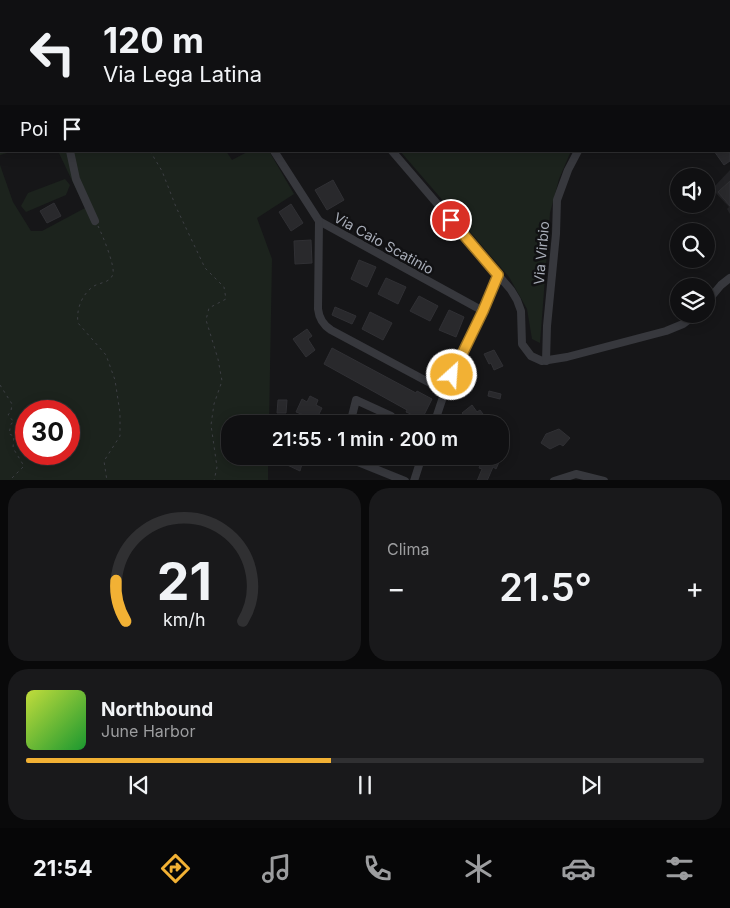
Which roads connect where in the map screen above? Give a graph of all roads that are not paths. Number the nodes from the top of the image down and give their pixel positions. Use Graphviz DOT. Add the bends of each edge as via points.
graph roads {
  1 [pos="70,152"];
  2 [pos="275,152"];
  3 [pos="393,152"];
  4 [pos="577,152"];
  5 [pos="95,221"];
  6 [pos="319,221"];
  7 [pos="498,275"];
  8 [pos="730,278"];
  9 [pos="715,292"];
  10 [pos="483,311"];
  11 [pos="684,323"];
  12 [pos="546,361"];
  13 [pos="445,391"];
  14 [pos="352,415"];
  15 [pos="389,415"];
  16 [pos="437,415"];
  17 [pos="366,465"];
  18 [pos="419,465"];
  19 [pos="405,480"];
  20 [pos="414,480"];
  21 [pos="554,480"];
  22 [pos="604,480"];
  1 -- 5 [label="street" via="76,179"];
  2 -- 6 [label="street, Via Caio Scatinio"];
  3 -- 7 [label="street"];
  4 -- 12 [label="street, Via Virbio" via="557,200"];
  6 -- 10 [label="street, Via Caio Scatinio"];
  6 -- 13 [label="street" via="318,309 323,323"];
  7 -- 10 [label="street"];
  7 -- 12 [label="street" via="519,303 524,348 531,356"];
  8 -- 9 [label="street"];
  10 -- 13 [label="street"];
  11 -- 12 [label="street" via="568,358"];
  13 -- 16 [label="street"];
  14 -- 15 [label="street" via="356,400"];
  17 -- 19 [label="street"];
  18 -- 20 [label="street"];
  21 -- 22 [label="street" via="576,474"];
}
